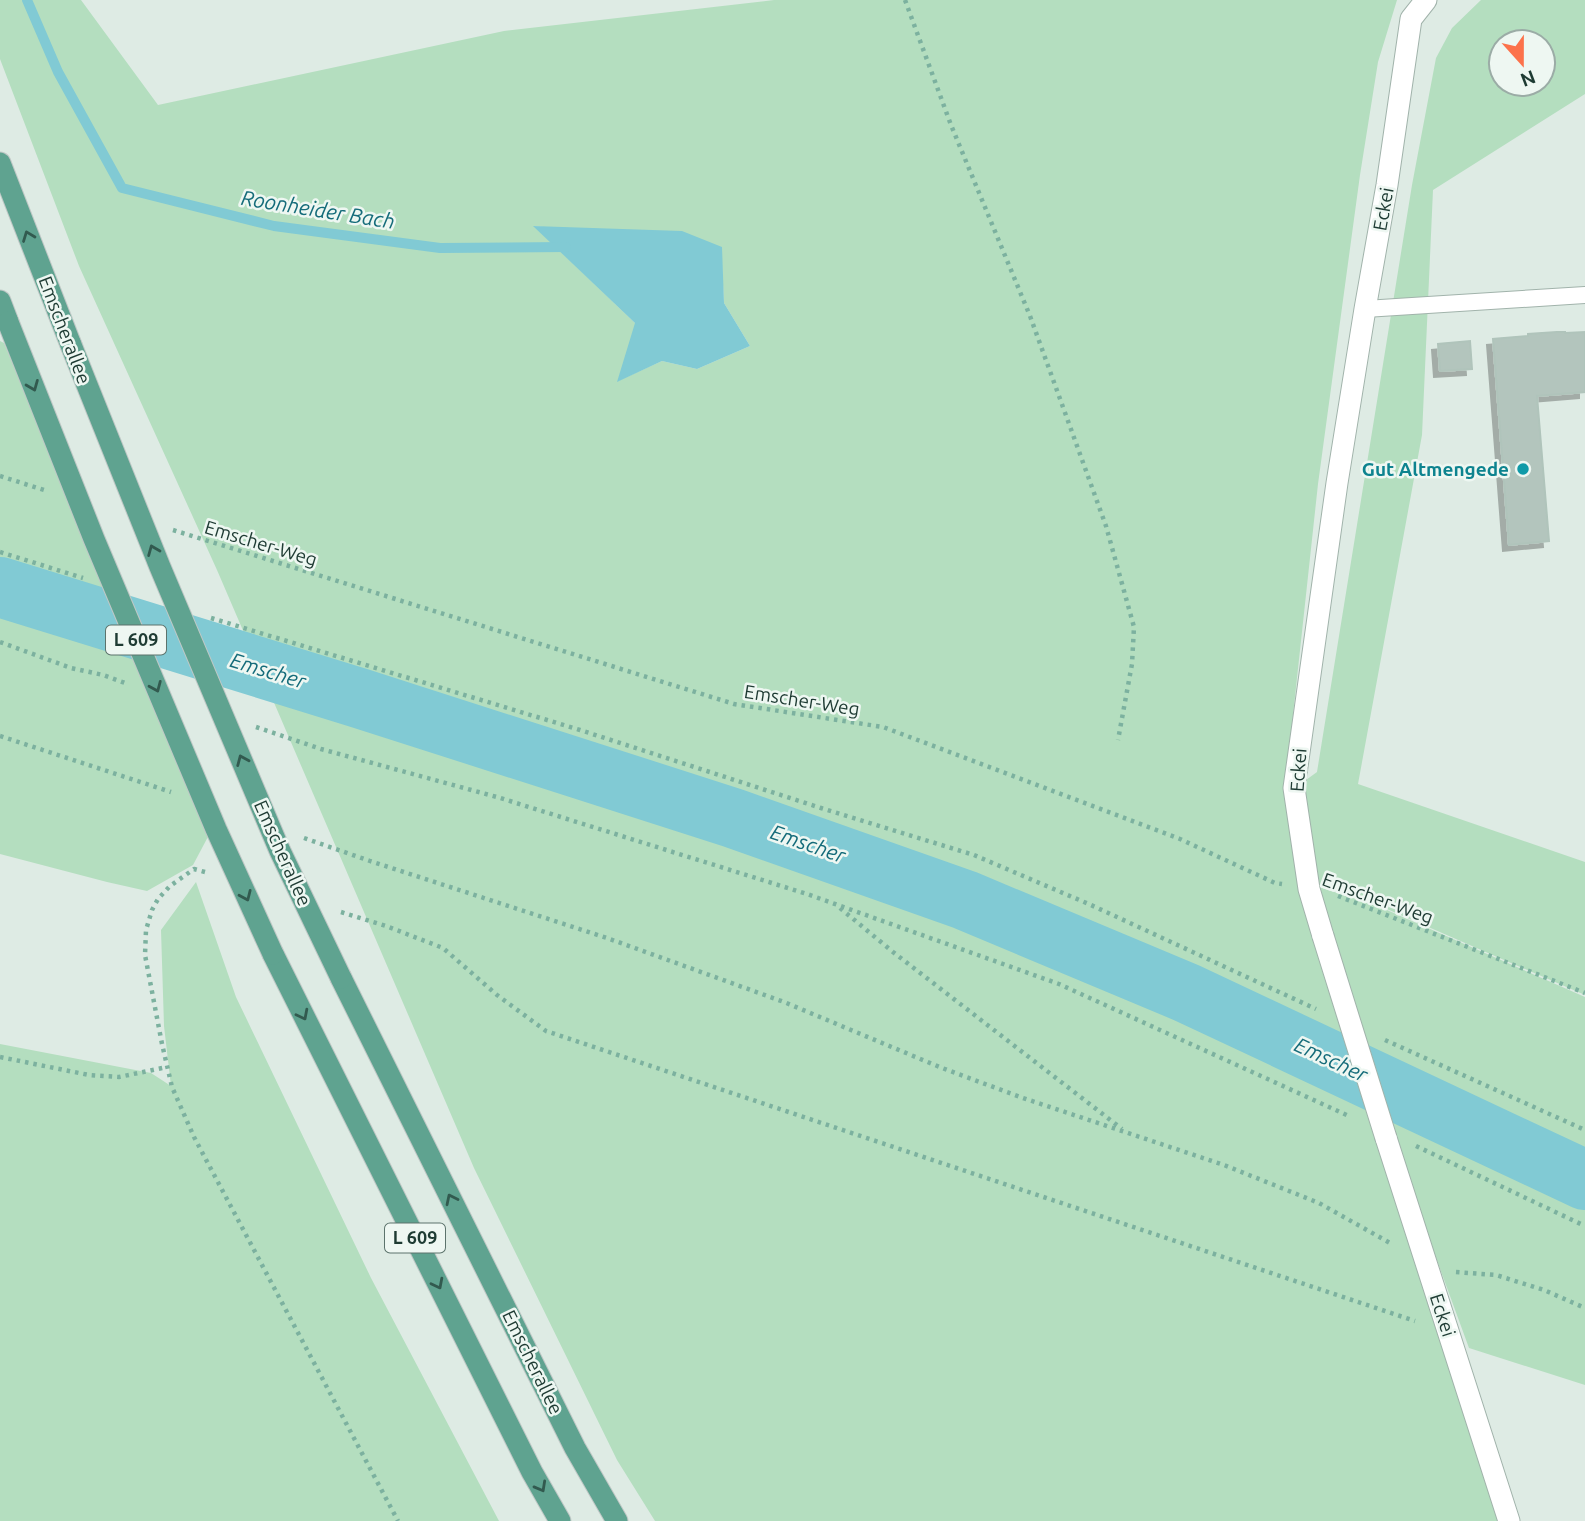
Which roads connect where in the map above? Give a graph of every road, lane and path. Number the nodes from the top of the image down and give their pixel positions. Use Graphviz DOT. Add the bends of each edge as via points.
graph roads {
  1 [pos="905,0"];
  2 [pos="1426,0"];
  3 [pos="0,163"];
  4 [pos="1585,295"];
  5 [pos="0,302"];
  6 [pos="1365,309"];
  7 [pos="0,476"];
  8 [pos="51,492"];
  9 [pos="167,528"];
  10 [pos="0,552"];
  11 [pos="96,582"];
  12 [pos="200,614"];
  13 [pos="0,642"];
  14 [pos="129,684"];
  15 [pos="244,723"];
  16 [pos="0,736"];
  17 [pos="1118,740"];
  18 [pos="176,793"];
  19 [pos="292,834"];
  20 [pos="207,873"];
  21 [pos="1309,889"];
  22 [pos="836,905"];
  23 [pos="335,911"];
  24 [pos="1585,993"];
  25 [pos="1325,1013"];
  26 [pos="1374,1035"];
  27 [pos="0,1057"];
  28 [pos="167,1067"];
  29 [pos="1357,1119"];
  30 [pos="1585,1130"];
  31 [pos="1126,1132"];
  32 [pos="1396,1140"];
  33 [pos="1585,1226"];
  34 [pos="1429,1271"];
  35 [pos="1585,1308"];
  36 [pos="1449,1332"];
  37 [pos="398,1521"];
  38 [pos="560,1521"];
  39 [pos="617,1521"];
  40 [pos="1509,1521"];
  1 -- 17 [label="path" via="1030,317 1106,526 1134,627"];
  2 -- 6 [label="street, Eckei" via="1411,19"];
  39 -- 3 [label="main road, Emscherallee / L 609, one-way, bridge" via="575,1448 275,839 160,567"];
  4 -- 6 [label="lane"];
  5 -- 38 [label="main road, L 609, one-way, bridge" via="94,539 273,954"];
  6 -- 21 [label="street, Eckei" via="1294,788"];
  7 -- 8 [label="path"];
  9 -- 21 [label="path, Emscher-Weg" via="734,704 883,727 1180,839 1275,883"];
  10 -- 11 [label="path"];
  12 -- 25 [label="path" via="974,855"];
  13 -- 14 [label="path"];
  15 -- 22 [label="path" via="497,797"];
  16 -- 18 [label="path"];
  19 -- 31 [label="path" via="607,938 784,1002 942,1068"];
  20 -- 28 [label="path" via="194,869 170,886 152,910 146,930 145,955"];
  21 -- 24 [label="path, Emscher-Weg" via="1379,911"];
  21 -- 32 [label="street, Eckei, bridge"];
  22 -- 29 [label="path" via="1059,984"];
  22 -- 31 [label="path"];
  23 -- 36 [label="path" via="443,948 546,1031"];
  26 -- 30 [label="path"];
  27 -- 28 [label="path" via="119,1077"];
  28 -- 37 [label="path" via="194,1137"];
  31 -- 34 [label="path" via="1319,1203"];
  32 -- 33 [label="path"];
  32 -- 34 [label="street, Eckei"];
  34 -- 35 [label="path" via="1496,1275"];
  34 -- 36 [label="street, Eckei"];
  36 -- 40 [label="street, Eckei"];
}
